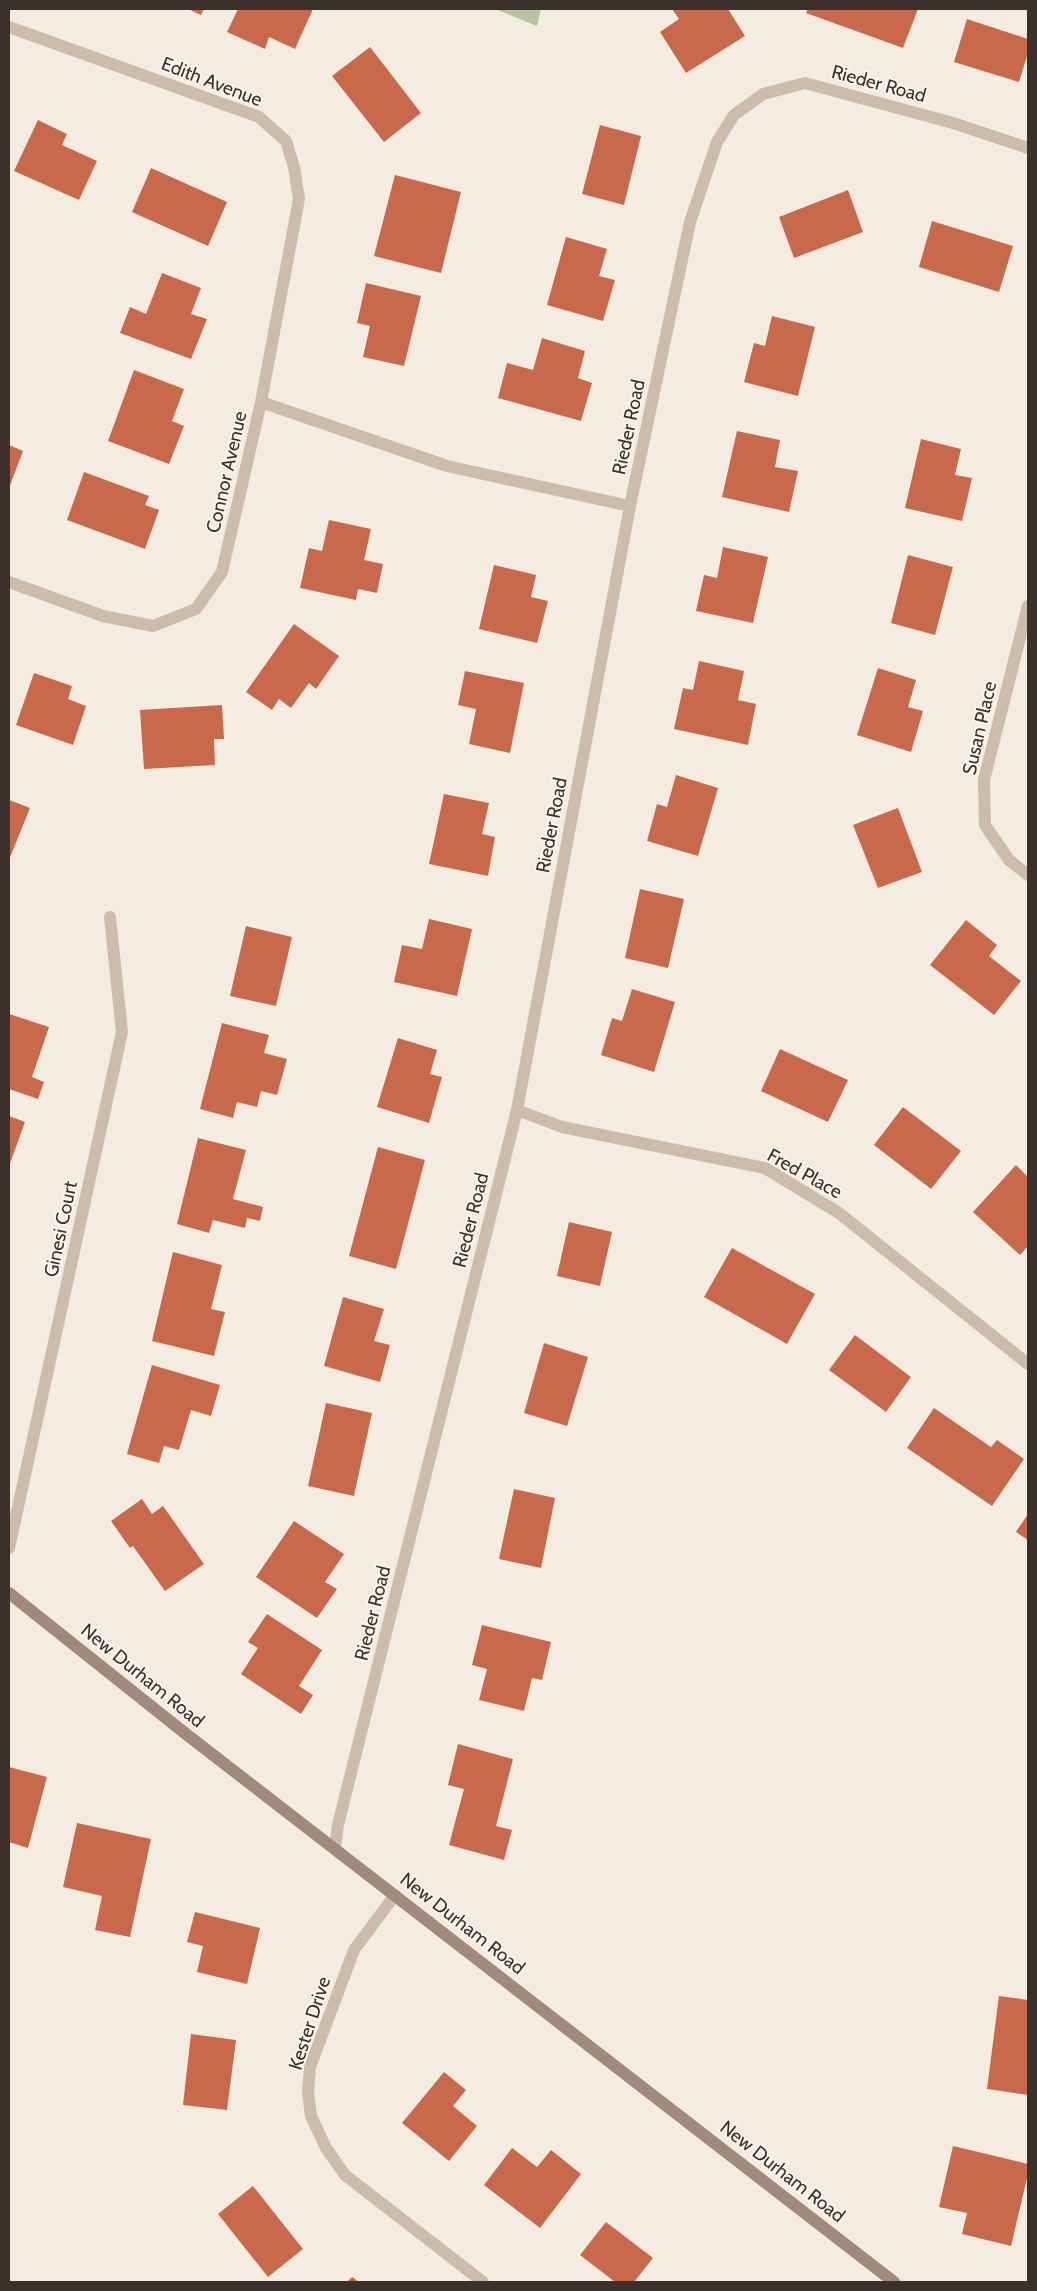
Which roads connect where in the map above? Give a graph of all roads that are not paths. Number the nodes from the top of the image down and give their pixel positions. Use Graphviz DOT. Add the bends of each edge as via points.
graph roads {
  1 [pos="9,27"];
  2 [pos="1028,148"];
  3 [pos="261,402"];
  4 [pos="630,506"];
  5 [pos="9,582"];
  6 [pos="1028,606"];
  7 [pos="1028,875"];
  8 [pos="110,917"];
  9 [pos="517,1110"];
  10 [pos="1028,1364"];
  11 [pos="9,1548"];
  12 [pos="9,1593"];
  13 [pos="335,1848"];
  14 [pos="396,1895"];
  15 [pos="483,2282"];
  16 [pos="894,2282"];
  1 -- 3 [label="street, Edith Avenue" via="259,117 286,141 299,199"];
  2 -- 4 [label="street, Rieder Road" via="953,123 805,83 763,94 734,115 717,142 690,222"];
  3 -- 4 [label="street, Connor Avenue" via="446,466"];
  3 -- 5 [label="street, Connor Avenue" via="222,572 196,609 153,626 103,616"];
  4 -- 9 [label="street, Rieder Road"];
  6 -- 7 [label="street, Susan Place" via="984,780 985,825 1009,860"];
  8 -- 11 [label="street, Ginesi Court" via="122,1032"];
  9 -- 10 [label="street, Fred Place" via="562,1127 765,1168 838,1213"];
  9 -- 13 [label="street, Rieder Road" via="338,1825"];
  12 -- 13 [label="main road, New Durham Road"];
  13 -- 14 [label="main road, New Durham Road"];
  14 -- 15 [label="street, Kester Drive" via="354,1950 310,2067 308,2092 311,2116 326,2148 345,2175"];
  14 -- 16 [label="main road, New Durham Road"];
}
